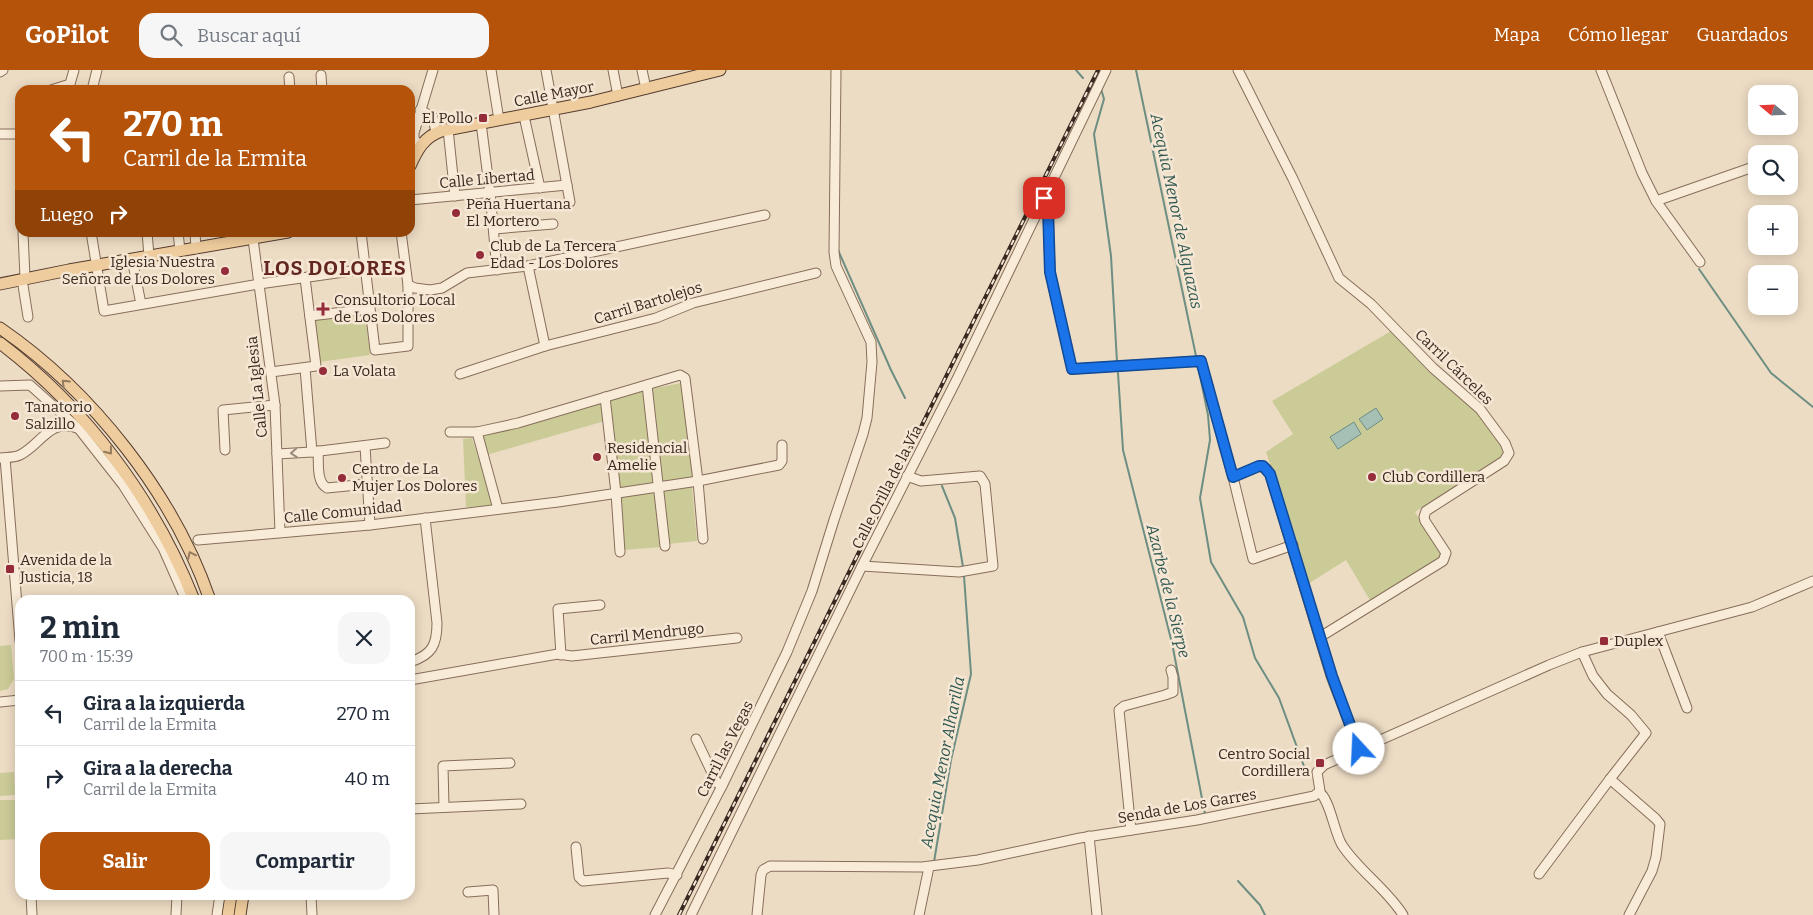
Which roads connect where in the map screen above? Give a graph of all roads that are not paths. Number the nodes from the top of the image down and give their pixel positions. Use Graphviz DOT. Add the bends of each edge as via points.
graph roads {
  1 [pos="3,70"];
  2 [pos="74,70"];
  3 [pos="96,70"];
  4 [pos="433,70"];
  5 [pos="491,70"];
  6 [pos="546,70"];
  7 [pos="613,70"];
  8 [pos="642,70"];
  9 [pos="720,70"];
  10 [pos="836,70"];
  11 [pos="1106,70"];
  12 [pos="1238,70"];
  13 [pos="1601,70"];
  14 [pos="0,72"];
  15 [pos="321,75"];
  16 [pos="678,75"];
  17 [pos="289,77"];
  18 [pos="67,85"];
  19 [pos="93,85"];
  20 [pos="290,85"];
  21 [pos="322,85"];
  22 [pos="646,89"];
  23 [pos="618,96"];
  24 [pos="420,110"];
  25 [pos="553,110"];
  26 [pos="524,116"];
  27 [pos="499,120"];
  28 [pos="415,121"];
  29 [pos="481,123"];
  30 [pos="448,129"];
  31 [pos="436,133"];
  32 [pos="0,134"];
  33 [pos="15,134"];
  34 [pos="415,140"];
  35 [pos="420,146"];
  36 [pos="415,156"];
  37 [pos="1748,169"];
  38 [pos="567,185"];
  39 [pos="540,188"];
  40 [pos="490,193"];
  41 [pos="455,196"];
  42 [pos="1044,198"];
  43 [pos="415,200"];
  44 [pos="1656,201"];
  45 [pos="570,202"];
  46 [pos="765,215"];
  47 [pos="553,224"];
  48 [pos="494,229"];
  49 [pos="23,237"];
  50 [pos="92,237"];
  51 [pos="147,237"];
  52 [pos="179,237"];
  53 [pos="195,237"];
  54 [pos="251,237"];
  55 [pos="256,237"];
  56 [pos="362,237"];
  57 [pos="403,237"];
  58 [pos="196,248"];
  59 [pos="180,251"];
  60 [pos="149,256"];
  61 [pos="132,259"];
  62 [pos="1700,262"];
  63 [pos="97,265"];
  64 [pos="528,266"];
  65 [pos="365,269"];
  66 [pos="497,270"];
  67 [pos="816,273"];
  68 [pos="304,278"];
  69 [pos="24,279"];
  70 [pos="0,284"];
  71 [pos="259,284"];
  72 [pos="408,285"];
  73 [pos="141,304"];
  74 [pos="369,309"];
  75 [pos="310,316"];
  76 [pos="28,317"];
  77 [pos="0,328"];
  78 [pos="0,343"];
  79 [pos="545,346"];
  80 [pos="305,368"];
  81 [pos="271,372"];
  82 [pos="460,374"];
  83 [pos="647,385"];
  84 [pos="0,386"];
  85 [pos="604,397"];
  86 [pos="53,405"];
  87 [pos="275,405"];
  88 [pos="77,428"];
  89 [pos="52,429"];
  90 [pos="450,432"];
  91 [pos="477,432"];
  92 [pos="386,442"];
  93 [pos="782,445"];
  94 [pos="365,446"];
  95 [pos="225,450"];
  96 [pos="315,452"];
  97 [pos="277,454"];
  98 [pos="2,458"];
  99 [pos="908,476"];
  100 [pos="1233,477"];
  101 [pos="698,481"];
  102 [pos="367,484"];
  103 [pos="659,486"];
  104 [pos="616,493"];
  105 [pos="498,509"];
  106 [pos="425,518"];
  107 [pos="370,525"];
  108 [pos="280,532"];
  109 [pos="703,539"];
  110 [pos="198,540"];
  111 [pos="1293,545"];
  112 [pos="665,546"];
  113 [pos="620,552"];
  114 [pos="862,566"];
  115 [pos="1813,581"];
  116 [pos="15,595"];
  117 [pos="184,595"];
  118 [pos="192,595"];
  119 [pos="208,595"];
  120 [pos="600,605"];
  121 [pos="1658,632"];
  122 [pos="1320,637"];
  123 [pos="737,638"];
  124 [pos="1582,652"];
  125 [pos="561,655"];
  126 [pos="415,660"];
  127 [pos="1170,670"];
  128 [pos="415,679"];
  129 [pos="15,700"];
  130 [pos="0,702"];
  131 [pos="1687,708"];
  132 [pos="696,738"];
  133 [pos="1359,749"];
  134 [pos="510,763"];
  135 [pos="1610,779"];
  136 [pos="722,786"];
  137 [pos="1320,792"];
  138 [pos="521,804"];
  139 [pos="444,807"];
  140 [pos="415,810"];
  141 [pos="1130,830"];
  142 [pos="1089,836"];
  143 [pos="576,847"];
  144 [pos="929,867"];
  145 [pos="1538,874"];
  146 [pos="677,875"];
  147 [pos="468,892"];
  148 [pos="31,900"];
  149 [pos="177,900"];
  150 [pos="219,900"];
  151 [pos="230,900"];
  152 [pos="242,900"];
  153 [pos="311,900"];
  154 [pos="32,915"];
  155 [pos="176,915"];
  156 [pos="217,915"];
  157 [pos="228,915"];
  158 [pos="240,915"];
  159 [pos="312,915"];
  160 [pos="494,915"];
  161 [pos="655,915"];
  162 [pos="690,915"];
  163 [pos="758,915"];
  164 [pos="919,915"];
  165 [pos="1097,915"];
  166 [pos="1403,915"];
  167 [pos="1629,915"];
  1 -- 14 [label="street"];
  2 -- 18 [label="street"];
  3 -- 19 [label="street"];
  4 -- 24 [label="street"];
  5 -- 27 [label="street"];
  6 -- 25 [label="street"];
  7 -- 23 [label="street"];
  8 -- 22 [label="street"];
  9 -- 16 [label="main road, Calle Mayor"];
  10 -- 136 [label="street, Carril las Vegas" via="834,252 836,266 871,342 866,418 812,591 771,688"];
  11 -- 42 [label="street, Calle Orilla de la Vía"];
  12 -- 122 [label="street, Carril Cárceles" via="1339,278 1371,304 1480,409 1509,453 1504,461 1426,511 1425,521 1446,554 1443,561"];
  13 -- 44 [label="street"];
  15 -- 21 [label="street"];
  16 -- 22 [label="main road, Calle Mayor"];
  17 -- 20 [label="street"];
  22 -- 23 [label="main road, Calle Mayor"];
  23 -- 25 [label="main road, Calle Mayor"];
  24 -- 28 [label="street"];
  24 -- 31 [label="street" via="432,117"];
  25 -- 26 [label="main road, Calle Mayor"];
  25 -- 38 [label="street"];
  26 -- 27 [label="main road, Calle Mayor"];
  26 -- 39 [label="street"];
  27 -- 29 [label="main road, Calle Mayor"];
  29 -- 30 [label="main road, Calle Mayor"];
  29 -- 40 [label="street"];
  30 -- 31 [label="main road, Calle Mayor"];
  30 -- 41 [label="street"];
  31 -- 35 [label="main road, Calle Mayor"];
  32 -- 33 [label="street"];
  34 -- 35 [label="street"];
  35 -- 36 [label="main road, Calle Mayor"];
  37 -- 44 [label="street"];
  38 -- 39 [label="street, Calle Libertad"];
  38 -- 45 [label="street"];
  39 -- 40 [label="street, Calle Libertad"];
  40 -- 41 [label="street, Calle Libertad"];
  40 -- 48 [label="street"];
  41 -- 43 [label="street, Calle Libertad"];
  42 -- 99 [label="street, Calle Orilla de la Vía"];
  42 -- 100 [label="street" via="1048,208 1050,272 1072,369 1201,361"];
  44 -- 62 [label="street"];
  46 -- 64 [label="street"];
  47 -- 48 [label="street"];
  48 -- 66 [label="street"];
  49 -- 69 [label="street"];
  50 -- 63 [label="street"];
  51 -- 60 [label="street"];
  52 -- 59 [label="street"];
  53 -- 58 [label="street"];
  54 -- 58 [label="main road"];
  55 -- 71 [label="street, Calle La Iglesia"];
  56 -- 65 [label="street"];
  57 -- 72 [label="street"];
  58 -- 59 [label="main road"];
  59 -- 60 [label="main road"];
  60 -- 61 [label="main road"];
  61 -- 63 [label="main road"];
  61 -- 73 [label="street"];
  63 -- 69 [label="main road"];
  63 -- 73 [label="street" via="104,311"];
  64 -- 66 [label="street"];
  64 -- 79 [label="street"];
  65 -- 68 [label="street"];
  65 -- 74 [label="street"];
  66 -- 72 [label="street" via="466,273 442,288 430,290"];
  67 -- 79 [label="street, Carril Bartolejos" via="694,303 656,318"];
  68 -- 71 [label="street"];
  68 -- 75 [label="street"];
  69 -- 70 [label="main road"];
  69 -- 76 [label="street"];
  71 -- 73 [label="street"];
  71 -- 81 [label="street, Calle La Iglesia"];
  72 -- 74 [label="street" via="408,346 375,350"];
  74 -- 75 [label="street"];
  75 -- 80 [label="street" via="316,366"];
  119 -- 77 [label="main road, one-way" via="175,523 116,437 46,364"];
  78 -- 118 [label="main road, one-way" via="61,397 124,470 176,557"];
  79 -- 82 [label="street, Carril Bartolejos"];
  80 -- 81 [label="street"];
  80 -- 96 [label="street"];
  81 -- 87 [label="street, Calle La Iglesia"];
  83 -- 85 [label="street"];
  83 -- 101 [label="street" via="680,375 686,378"];
  83 -- 103 [label="street"];
  84 -- 86 [label="street" via="30,385"];
  85 -- 91 [label="street"];
  85 -- 104 [label="street"];
  86 -- 88 [label="street"];
  86 -- 89 [label="street" via="55,418"];
  87 -- 95 [label="street" via="222,410"];
  87 -- 97 [label="street, Calle La Iglesia"];
  88 -- 89 [label="street" via="58,426"];
  88 -- 117 [label="street" via="123,485 146,520 163,548"];
  89 -- 98 [label="street" via="25,452"];
  90 -- 91 [label="street"];
  91 -- 105 [label="street"];
  92 -- 94 [label="street"];
  93 -- 101 [label="street, Calle Comunidad" via="779,465"];
  94 -- 96 [label="street"];
  94 -- 102 [label="street"];
  96 -- 97 [label="street, one-way"];
  96 -- 102 [label="street" via="324,487"];
  97 -- 108 [label="street, Calle La Iglesia"];
  98 -- 116 [label="street"];
  99 -- 114 [label="street, Calle Orilla de la Vía"];
  99 -- 114 [label="street" via="921,481 980,476 985,484 993,566 959,572"];
  100 -- 111 [label="street" via="1259,466 1267,469"];
  100 -- 111 [label="street" via="1253,559"];
  101 -- 103 [label="street, Calle Comunidad"];
  101 -- 109 [label="street"];
  102 -- 107 [label="street"];
  103 -- 104 [label="street, Calle Comunidad"];
  103 -- 112 [label="street"];
  104 -- 105 [label="street, Calle Comunidad"];
  104 -- 113 [label="street"];
  105 -- 106 [label="street, Calle Comunidad"];
  106 -- 107 [label="street, Calle Comunidad"];
  106 -- 126 [label="street" via="437,634 428,654"];
  107 -- 108 [label="street, Calle Comunidad"];
  108 -- 110 [label="street, Calle Comunidad"];
  111 -- 122 [label="street"];
  114 -- 162 [label="street, Calle Orilla de la Vía"];
  115 -- 121 [label="street" via="1752,606"];
  120 -- 125 [label="street" via="558,609"];
  121 -- 124 [label="street"];
  121 -- 131 [label="street"];
  122 -- 133 [label="street"];
  123 -- 125 [label="street, Carril Mendrugo"];
  124 -- 133 [label="street"];
  124 -- 135 [label="street" via="1593,676 1607,694 1646,732"];
  125 -- 128 [label="street, Carril Mendrugo"];
  127 -- 141 [label="street" via="1173,692 1119,710"];
  129 -- 130 [label="street"];
  132 -- 136 [label="street" via="715,779"];
  133 -- 137 [label="street" via="1319,768"];
  134 -- 139 [label="street" via="443,766"];
  135 -- 145 [label="street"];
  135 -- 167 [label="street" via="1660,824 1652,871"];
  136 -- 146 [label="street, Carril las Vegas"];
  137 -- 141 [label="street, Senda de Los Garres" via="1244,811"];
  137 -- 166 [label="street" via="1326,799 1343,846"];
  138 -- 139 [label="street"];
  139 -- 140 [label="street"];
  141 -- 142 [label="street, Senda de Los Garres"];
  142 -- 144 [label="street, Senda de Los Garres"];
  142 -- 165 [label="street"];
  143 -- 146 [label="street" via="579,877 583,881 668,872"];
  144 -- 163 [label="street, Senda de Los Garres" via="770,866 761,874"];
  144 -- 164 [label="street"];
  146 -- 161 [label="street, Carril las Vegas"];
  147 -- 160 [label="street" via="493,890"];
  148 -- 154 [label="street"];
  149 -- 155 [label="street"];
  150 -- 156 [label="street"];
  151 -- 157 [label="main road"];
  152 -- 158 [label="main road"];
  153 -- 159 [label="street"];
}
